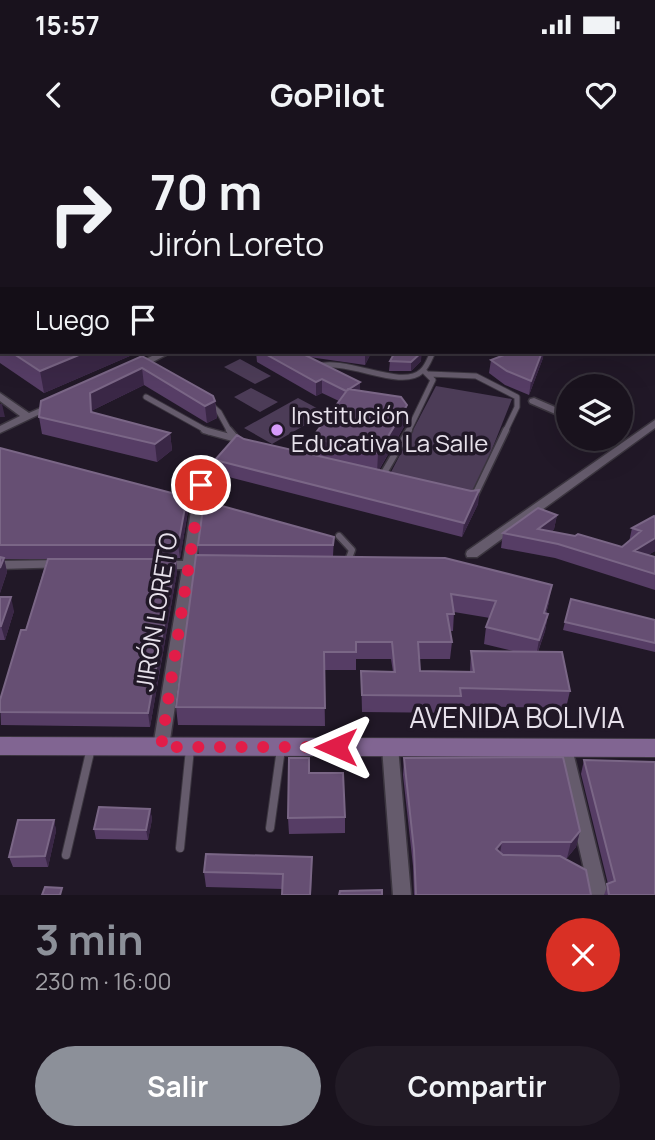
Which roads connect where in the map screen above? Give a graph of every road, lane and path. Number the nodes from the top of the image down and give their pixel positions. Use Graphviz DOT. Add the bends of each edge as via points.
graph roads {
  1 [pos="164,354"];
  2 [pos="432,354"];
  3 [pos="128,370"];
  4 [pos="426,372"];
  5 [pos="323,373"];
  6 [pos="0,396"];
  7 [pos="146,397"];
  8 [pos="65,399"];
  9 [pos="205,400"];
  10 [pos="534,401"];
  11 [pos="556,411"];
  12 [pos="28,417"];
  13 [pos="655,423"];
  14 [pos="0,430"];
  15 [pos="633,436"];
  16 [pos="233,438"];
  17 [pos="246,448"];
  18 [pos="610,451"];
  19 [pos="368,477"];
  20 [pos="380,479"];
  21 [pos="393,482"];
  22 [pos="201,485"];
  23 [pos="471,500"];
  24 [pos="339,537"];
  25 [pos="472,554"];
  26 [pos="0,565"];
  27 [pos="72,565"];
  28 [pos="149,565"];
  29 [pos="188,565"];
  30 [pos="227,565"];
  31 [pos="344,565"];
  32 [pos="0,746"];
  33 [pos="92,747"];
  34 [pos="161,747"];
  35 [pos="190,747"];
  36 [pos="282,747"];
  37 [pos="390,747"];
  38 [pos="564,747"];
  39 [pos="655,748"];
  40 [pos="270,828"];
  41 [pos="180,848"];
  42 [pos="66,855"];
  43 [pos="401,895"];
  44 [pos="600,895"];
  1 -- 3 [label="street"];
  2 -- 4 [label="lane"];
  4 -- 5 [label="lane" via="408,378 330,362 314,368"];
  4 -- 20 [label="lane" via="433,380"];
  4 -- 23 [label="lane" via="468,373 491,380 517,397 517,407"];
  6 -- 12 [label="street"];
  7 -- 16 [label="lane" via="192,427"];
  8 -- 12 [label="street"];
  9 -- 16 [label="lane" via="220,411"];
  10 -- 11 [label="street"];
  12 -- 14 [label="street"];
  13 -- 15 [label="street"];
  16 -- 17 [label="lane"];
  18 -- 25 [label="street"];
  19 -- 20 [label="lane"];
  20 -- 21 [label="lane"];
  22 -- 29 [label="street, JIRÓN LORETO"];
  24 -- 31 [label="lane" via="352,550"];
  26 -- 27 [label="street"];
  28 -- 29 [label="street"];
  29 -- 30 [label="street"];
  29 -- 34 [label="street, JIRÓN LORETO"];
  32 -- 33 [label="main road, AVENIDA BOLIVIA"];
  33 -- 34 [label="main road, AVENIDA BOLIVIA"];
  33 -- 42 [label="lane"];
  34 -- 35 [label="main road, AVENIDA BOLIVIA"];
  35 -- 36 [label="main road, AVENIDA BOLIVIA"];
  35 -- 41 [label="lane"];
  36 -- 37 [label="main road, AVENIDA BOLIVIA"];
  36 -- 40 [label="lane"];
  37 -- 38 [label="main road, AVENIDA BOLIVIA"];
  37 -- 43 [label="street"];
  38 -- 39 [label="main road, AVENIDA BOLIVIA"];
  38 -- 44 [label="street" via="586,865"];
}
